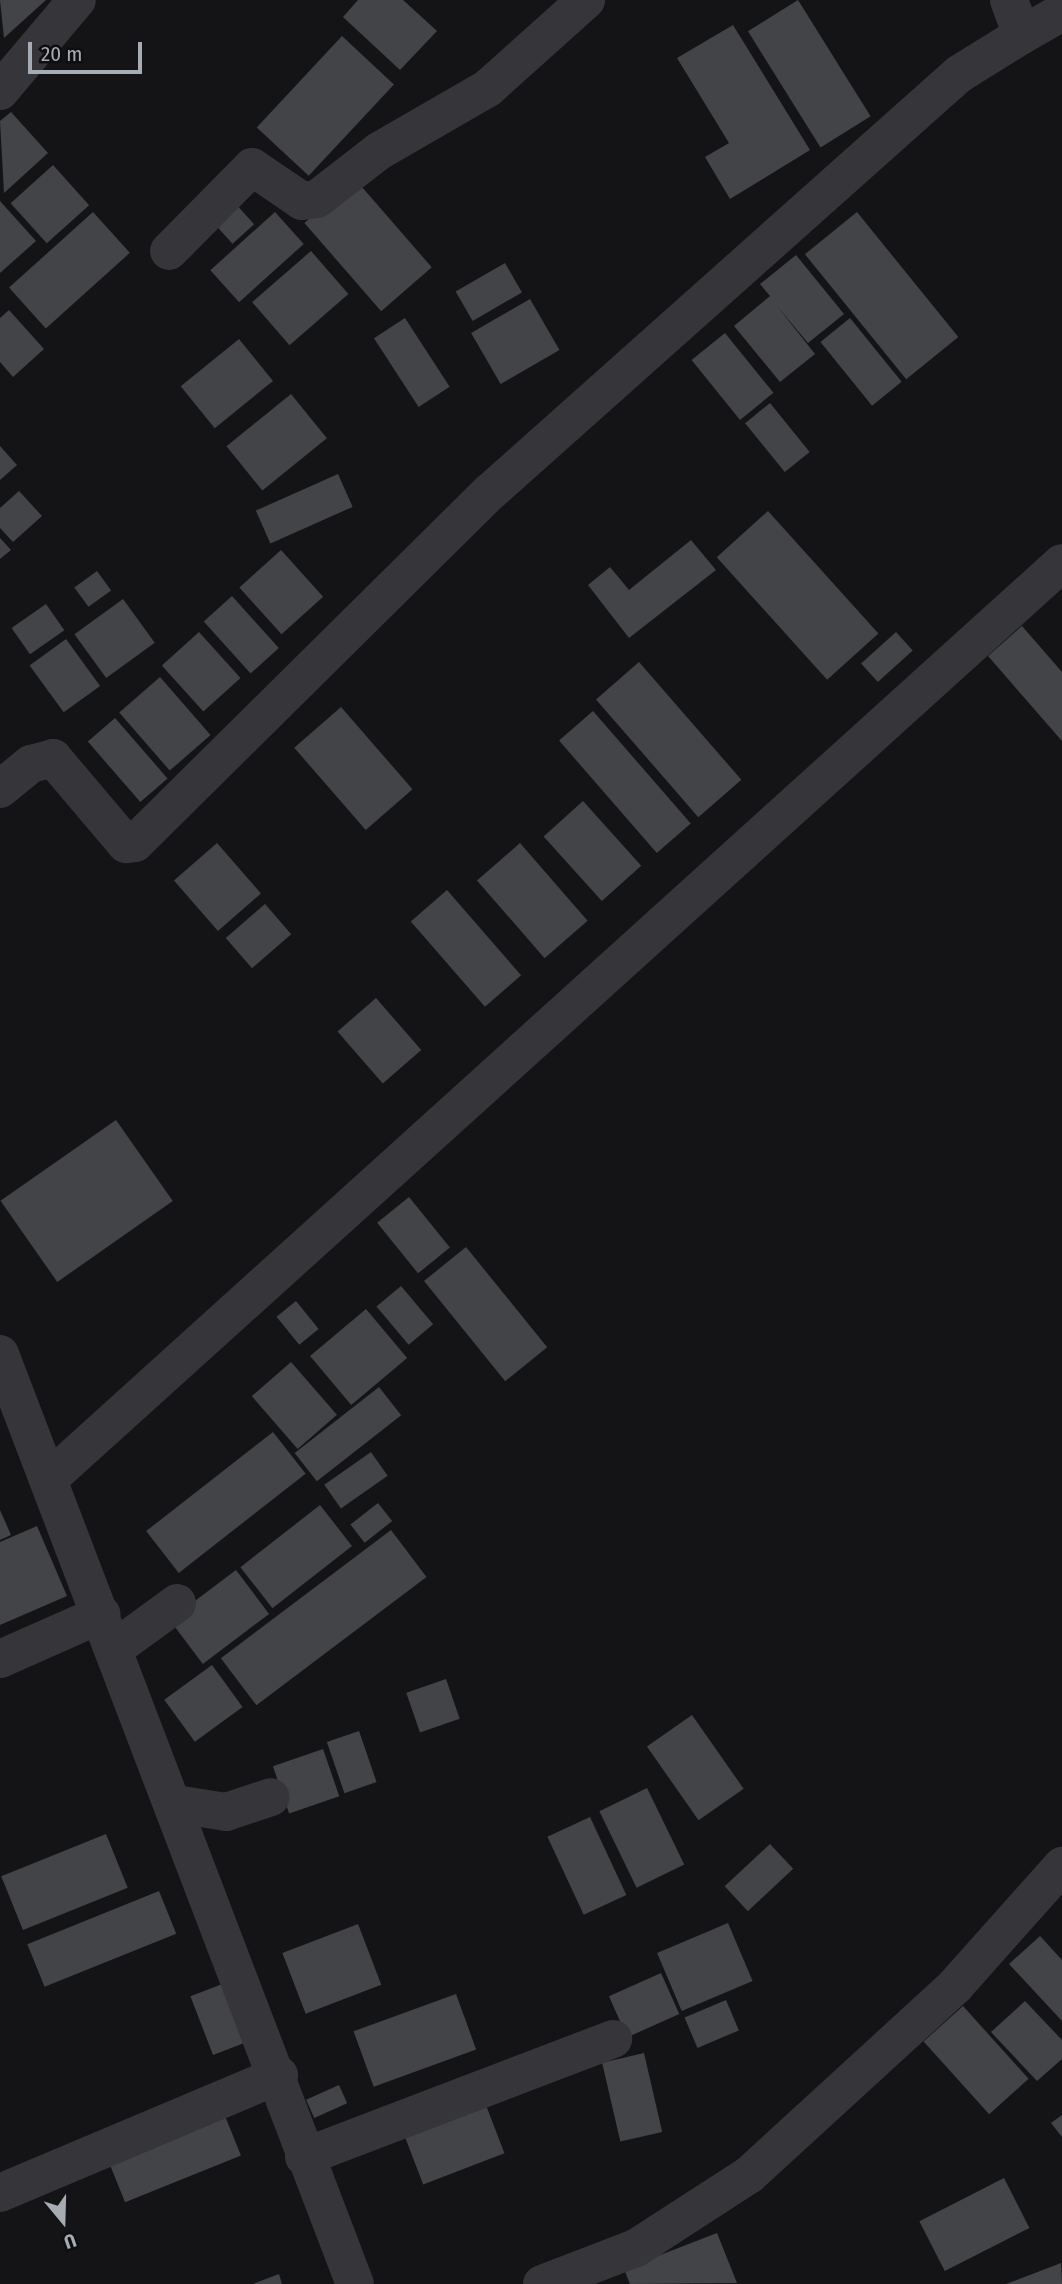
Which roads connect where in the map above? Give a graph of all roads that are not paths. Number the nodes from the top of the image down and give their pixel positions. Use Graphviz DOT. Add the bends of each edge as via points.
graph roads {
  1 [pos="77,0"];
  2 [pos="586,0"];
  3 [pos="1009,0"];
  4 [pos="1062,12"];
  5 [pos="1022,35"];
  6 [pos="0,91"];
  7 [pos="169,251"];
  8 [pos="1062,563"];
  9 [pos="0,789"];
  10 [pos="0,1354"];
  11 [pos="50,1478"];
  12 [pos="177,1603"];
  13 [pos="102,1614"];
  14 [pos="114,1649"];
  15 [pos="0,1659"];
  16 [pos="271,1797"];
  17 [pos="175,1804"];
  18 [pos="1062,1866"];
  19 [pos="612,2039"];
  20 [pos="279,2075"];
  21 [pos="304,2157"];
  22 [pos="0,2193"];
  23 [pos="355,2284"];
  24 [pos="542,2284"];
  1 -- 6 [label="street"];
  2 -- 7 [label="street" via="488,88 379,151 317,199 302,201 252,167"];
  3 -- 5 [label="street"];
  4 -- 5 [label="street"];
  5 -- 9 [label="street" via="959,74 490,492 135,843 125,844 52,758 31,765"];
  8 -- 11 [label="street"];
  10 -- 11 [label="street"];
  11 -- 13 [label="street"];
  12 -- 14 [label="street"];
  13 -- 14 [label="street"];
  13 -- 15 [label="street"];
  14 -- 17 [label="street"];
  16 -- 17 [label="street" via="226,1812"];
  17 -- 20 [label="street"];
  18 -- 24 [label="street" via="955,1986 749,2175 636,2248"];
  19 -- 21 [label="street"];
  20 -- 21 [label="street"];
  20 -- 22 [label="street"];
  21 -- 23 [label="street"];
}
